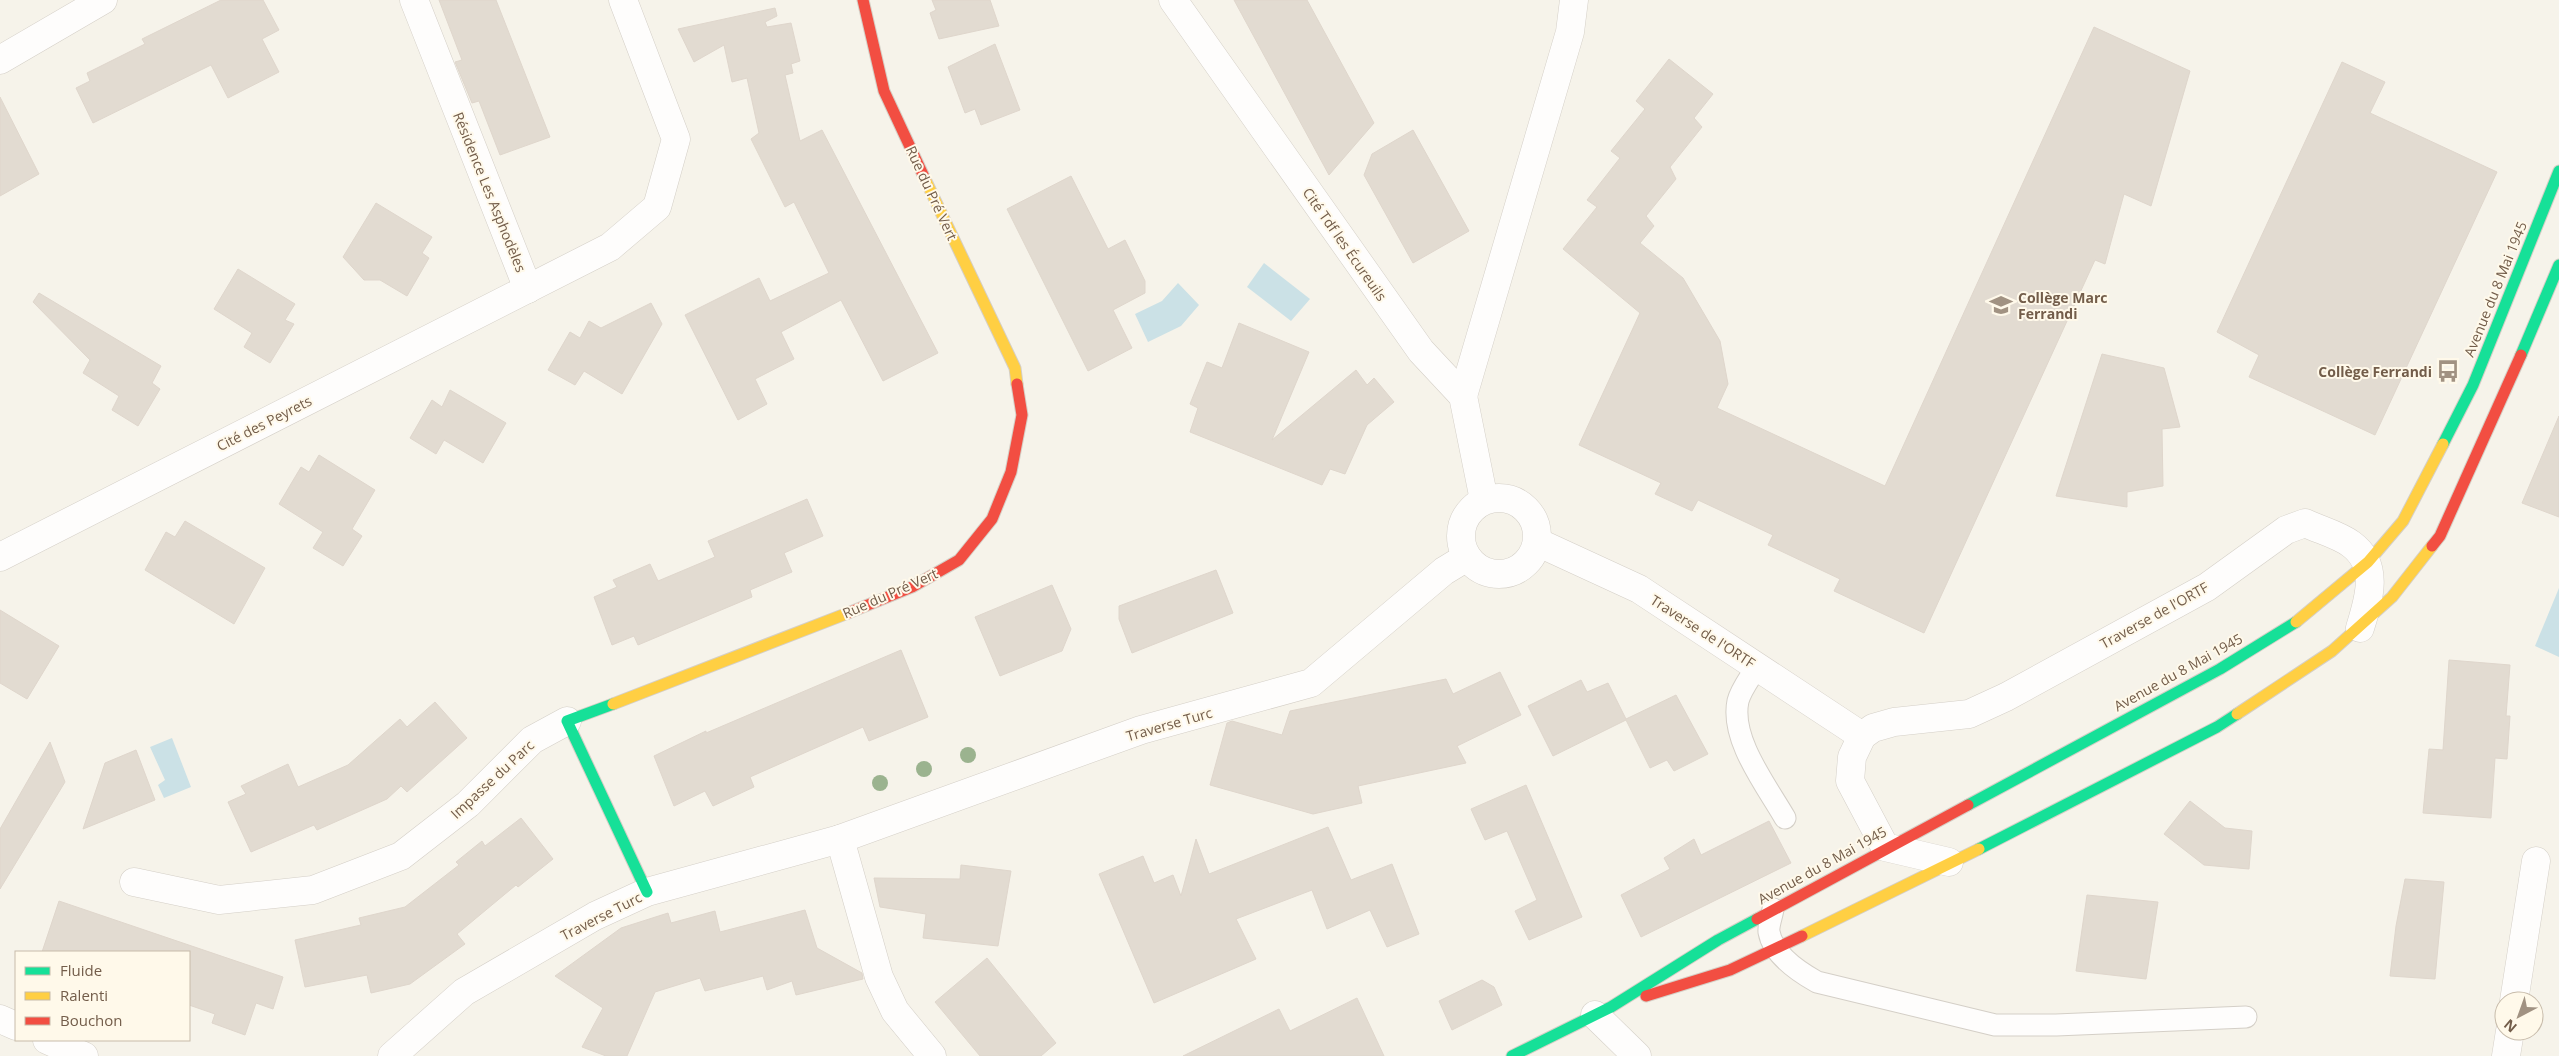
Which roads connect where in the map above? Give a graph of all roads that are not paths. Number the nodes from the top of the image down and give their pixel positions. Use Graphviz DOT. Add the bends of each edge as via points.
graph roads {
  1 [pos="103,0"];
  2 [pos="414,0"];
  3 [pos="623,0"];
  4 [pos="863,0"];
  5 [pos="1172,0"];
  6 [pos="1574,0"];
  7 [pos="0,60"];
  8 [pos="2559,171"];
  9 [pos="2559,265"];
  10 [pos="528,289"];
  11 [pos="1463,396"];
  12 [pos="1484,500"];
  13 [pos="1536,542"];
  14 [pos="0,557"];
  15 [pos="1467,557"];
  16 [pos="2368,562"];
  17 [pos="2360,628"];
  18 [pos="1757,666"];
  19 [pos="567,721"];
  20 [pos="1862,736"];
  21 [pos="1785,818"];
  22 [pos="840,839"];
  23 [pos="1885,847"];
  24 [pos="2536,861"];
  25 [pos="1949,862"];
  26 [pos="134,882"];
  27 [pos="647,892"];
  28 [pos="1774,909"];
  29 [pos="1776,948"];
  30 [pos="2516,991"];
  31 [pos="1603,1011"];
  32 [pos="2246,1017"];
  33 [pos="49,1041"];
  34 [pos="2508,1041"];
  35 [pos="84,1056"];
  36 [pos="392,1056"];
  37 [pos="932,1056"];
  38 [pos="1512,1056"];
  39 [pos="1637,1056"];
  40 [pos="2506,1056"];
  1 -- 7 [label="street"];
  2 -- 10 [label="street, Résidence Les Asphodèles"];
  3 -- 10 [label="street, Résidence Les Asphodèles" via="676,140 657,207 610,247"];
  4 -- 19 [label="main road, Rue du Pré Vert" via="884,91 1015,368 1022,415 1011,472 992,519 959,560 912,587"];
  5 -- 11 [label="street, Cité Tdf les Écureuils" via="1421,351"];
  6 -- 11 [label="street" via="1570,32"];
  8 -- 16 [label="main road, Avenue du 8 Mai 1945" via="2473,385 2403,521"];
  9 -- 17 [label="main road, Avenue du 8 Mai 1945" via="2504,399 2440,536 2392,597"];
  10 -- 14 [label="street, Cité des Peyrets"];
  11 -- 12 [label="street"];
  12 -- 13 [label="street" via="1502,498 1515,501 1526,509 1536,528"];
  12 -- 15 [label="street" via="1473,507 1461,530"];
  13 -- 15 [label="street" via="1532,554 1521,567 1509,572 1483,571"];
  13 -- 18 [label="street, Traverse de l'ORTF" via="1639,588"];
  15 -- 22 [label="street, Traverse Turc" via="1444,571 1311,683 1141,730"];
  16 -- 17 [label="street" via="2371,594"];
  16 -- 20 [label="street, Traverse de l'ORTF" via="2351,544 2306,523 2286,530 2207,588 2006,697 1968,714 1894,722 1873,728"];
  16 -- 23 [label="main road, Avenue du 8 Mai 1945" via="2305,616 2220,668"];
  17 -- 25 [label="main road, Avenue du 8 Mai 1945" via="2332,651 2218,727"];
  18 -- 20 [label="street, Traverse de l'ORTF"];
  18 -- 21 [label="lane" via="1739,699 1736,722 1743,743"];
  19 -- 26 [label="street, Impasse du Parc" via="532,740 468,804 400,856 313,890 219,900"];
  19 -- 27 [label="main road"];
  20 -- 23 [label="street" via="1852,757 1850,781"];
  22 -- 27 [label="street, Traverse Turc"];
  22 -- 37 [label="street" via="879,977 895,1011"];
  23 -- 25 [label="street"];
  23 -- 28 [label="main road, Avenue du 8 Mai 1945"];
  24 -- 30 [label="street"];
  25 -- 29 [label="main road, Avenue du 8 Mai 1945" via="1888,896"];
  27 -- 36 [label="street, Traverse Turc" via="595,916 464,992"];
  28 -- 29 [label="lane" via="1769,932"];
  28 -- 31 [label="main road, Avenue du 8 Mai 1945"];
  29 -- 31 [label="main road, Avenue du 8 Mai 1945" via="1730,970"];
  29 -- 32 [label="lane" via="1796,970 1817,982 1995,1024 2056,1026"];
  31 -- 38 [label="main road, Avenue du 8 Mai 1945"];
  31 -- 39 [label="street"];
  33 -- 35 [label="street"];
  34 -- 40 [label="street"];
}
